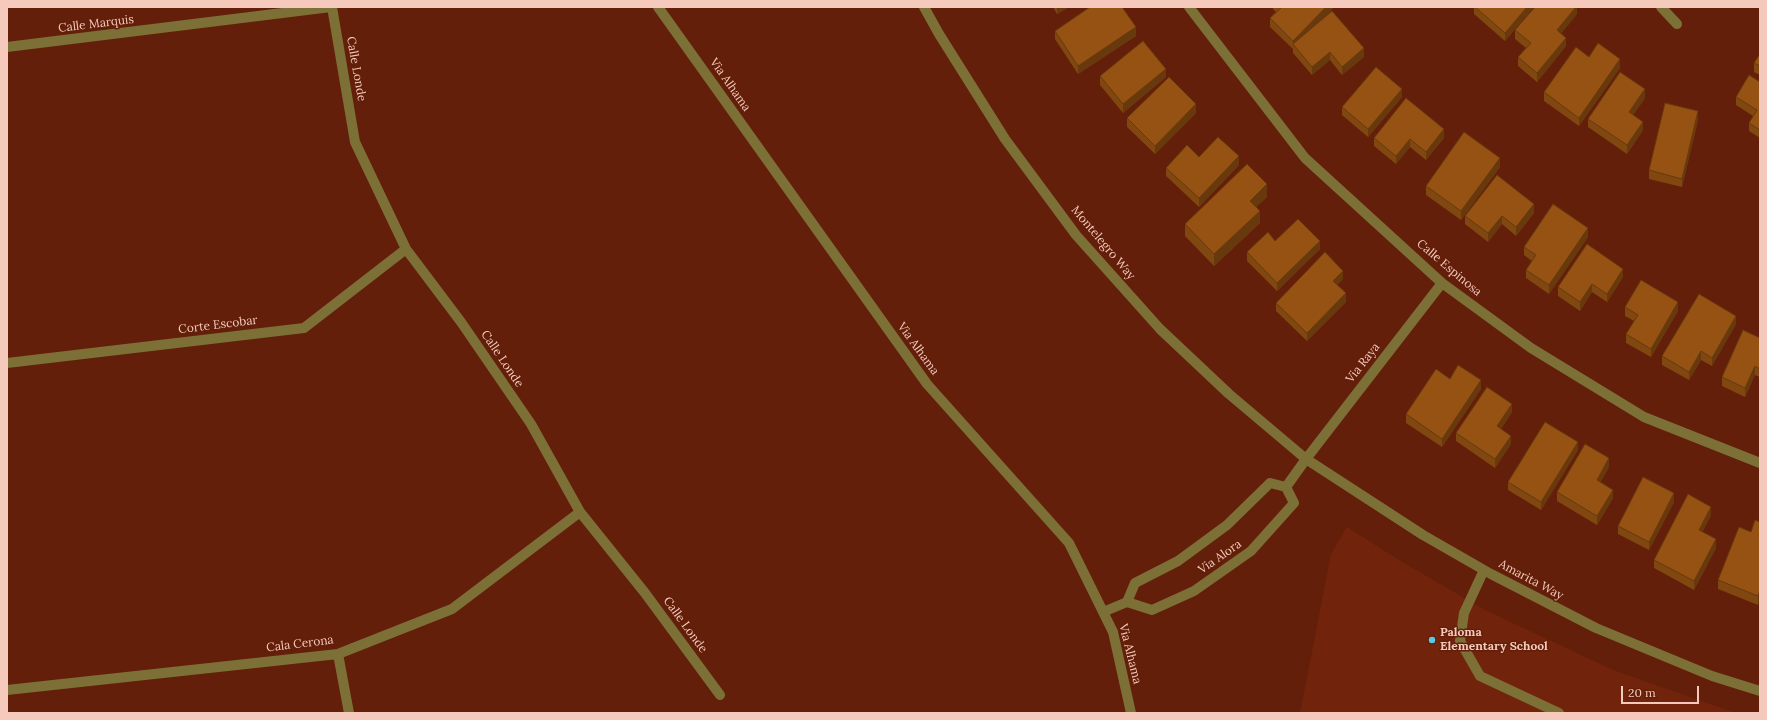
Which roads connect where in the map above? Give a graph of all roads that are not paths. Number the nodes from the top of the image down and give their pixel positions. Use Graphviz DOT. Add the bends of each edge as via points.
graph roads {
  1 [pos="332,7"];
  2 [pos="658,7"];
  3 [pos="924,7"];
  4 [pos="1189,7"];
  5 [pos="1661,7"];
  6 [pos="1677,24"];
  7 [pos="7,47"];
  8 [pos="406,249"];
  9 [pos="1442,283"];
  10 [pos="7,362"];
  11 [pos="1306,459"];
  12 [pos="1760,463"];
  13 [pos="1286,486"];
  14 [pos="580,512"];
  15 [pos="1484,570"];
  16 [pos="1127,602"];
  17 [pos="1103,612"];
  18 [pos="338,654"];
  19 [pos="7,690"];
  20 [pos="1760,691"];
  21 [pos="720,695"];
  22 [pos="349,713"];
  23 [pos="1131,713"];
  24 [pos="1558,713"];
  1 -- 7 [label="street, Calle Marquis"];
  1 -- 8 [label="street, Calle Londe" via="355,142"];
  2 -- 17 [label="street, Via Alhama" via="927,384 1069,543"];
  3 -- 11 [label="street, Montelegro Way" via="1005,139 1076,235 1160,329 1229,394"];
  4 -- 9 [label="street, Calle Espinosa" via="1305,158"];
  5 -- 6 [label="street"];
  8 -- 10 [label="street, Corte Escobar" via="304,328"];
  8 -- 14 [label="street, Calle Londe" via="461,322 530,424"];
  9 -- 11 [label="street, Via Raya"];
  9 -- 12 [label="street, Calle Espinosa" via="1531,348 1644,417"];
  11 -- 13 [label="street"];
  11 -- 15 [label="street, Amarita Way"];
  13 -- 16 [label="street, Via Alora" via="1270,484 1227,525 1178,560 1135,583"];
  13 -- 16 [label="street, Via Alora" via="1294,503 1251,551 1194,591 1152,610"];
  14 -- 18 [label="street, Cala Cerona" via="452,609"];
  14 -- 21 [label="street, Calle Londe" via="645,593"];
  15 -- 20 [label="street, Amarita Way" via="1596,628 1712,676"];
  15 -- 24 [label="street" via="1464,613 1460,641 1480,676"];
  16 -- 17 [label="street"];
  17 -- 23 [label="street, Via Alhama" via="1113,632"];
  18 -- 19 [label="street, Cala Cerona"];
  18 -- 22 [label="street"];
}
